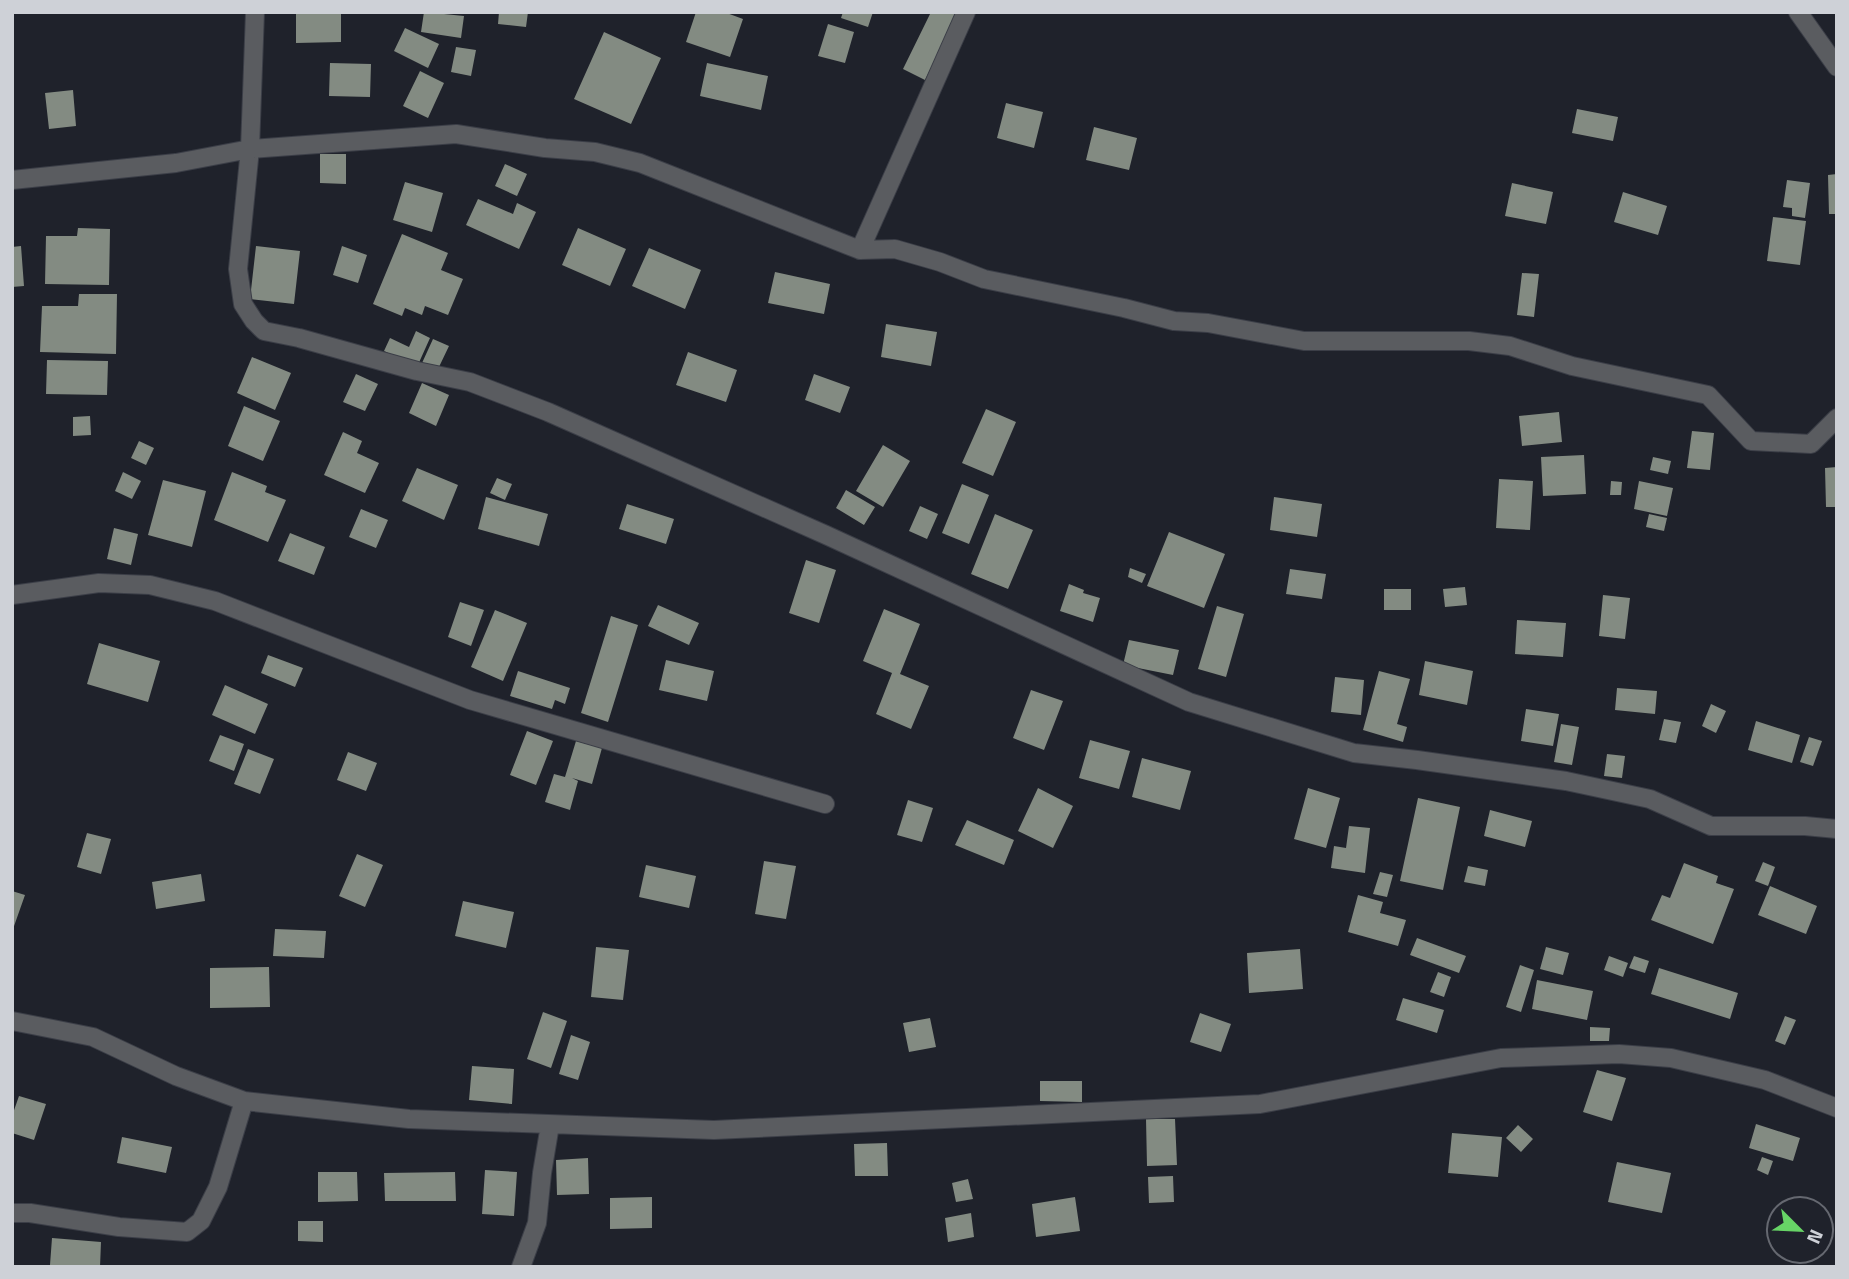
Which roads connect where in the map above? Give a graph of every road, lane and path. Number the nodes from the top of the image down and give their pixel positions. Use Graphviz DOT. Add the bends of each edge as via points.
graph roads {
  1 [pos="255,12"];
  2 [pos="966,12"];
  3 [pos="1798,12"];
  4 [pos="1837,67"];
  5 [pos="250,149"];
  6 [pos="12,180"];
  7 [pos="860,250"];
  8 [pos="1837,418"];
  9 [pos="12,595"];
  10 [pos="825,804"];
  11 [pos="1837,829"];
  12 [pos="12,1021"];
  13 [pos="244,1101"];
  14 [pos="1837,1108"];
  15 [pos="550,1125"];
  16 [pos="12,1213"];
  17 [pos="521,1267"];
  1 -- 5 [label="street"];
  2 -- 7 [label="street"];
  3 -- 4 [label="street"];
  5 -- 6 [label="street" via="176,163"];
  5 -- 7 [label="street" via="457,134 595,152 640,163"];
  5 -- 11 [label="street" via="239,284 243,304 264,331 470,382 548,412 1202,706 1354,753 1566,781 1650,799 1710,826"];
  7 -- 8 [label="street" via="895,249 984,279 1174,321 1304,341 1510,345 1572,366 1708,395 1751,441 1811,444"];
  9 -- 10 [label="street" via="99,583 150,585 215,601 470,701"];
  12 -- 13 [label="street" via="93,1037 176,1076"];
  13 -- 15 [label="street" via="408,1119"];
  13 -- 16 [label="street" via="218,1187 201,1221 187,1232"];
  14 -- 15 [label="street" via="1765,1080 1671,1058 1619,1054 1501,1058 1260,1104 714,1130"];
  15 -- 17 [label="street" via="537,1223"];
}
